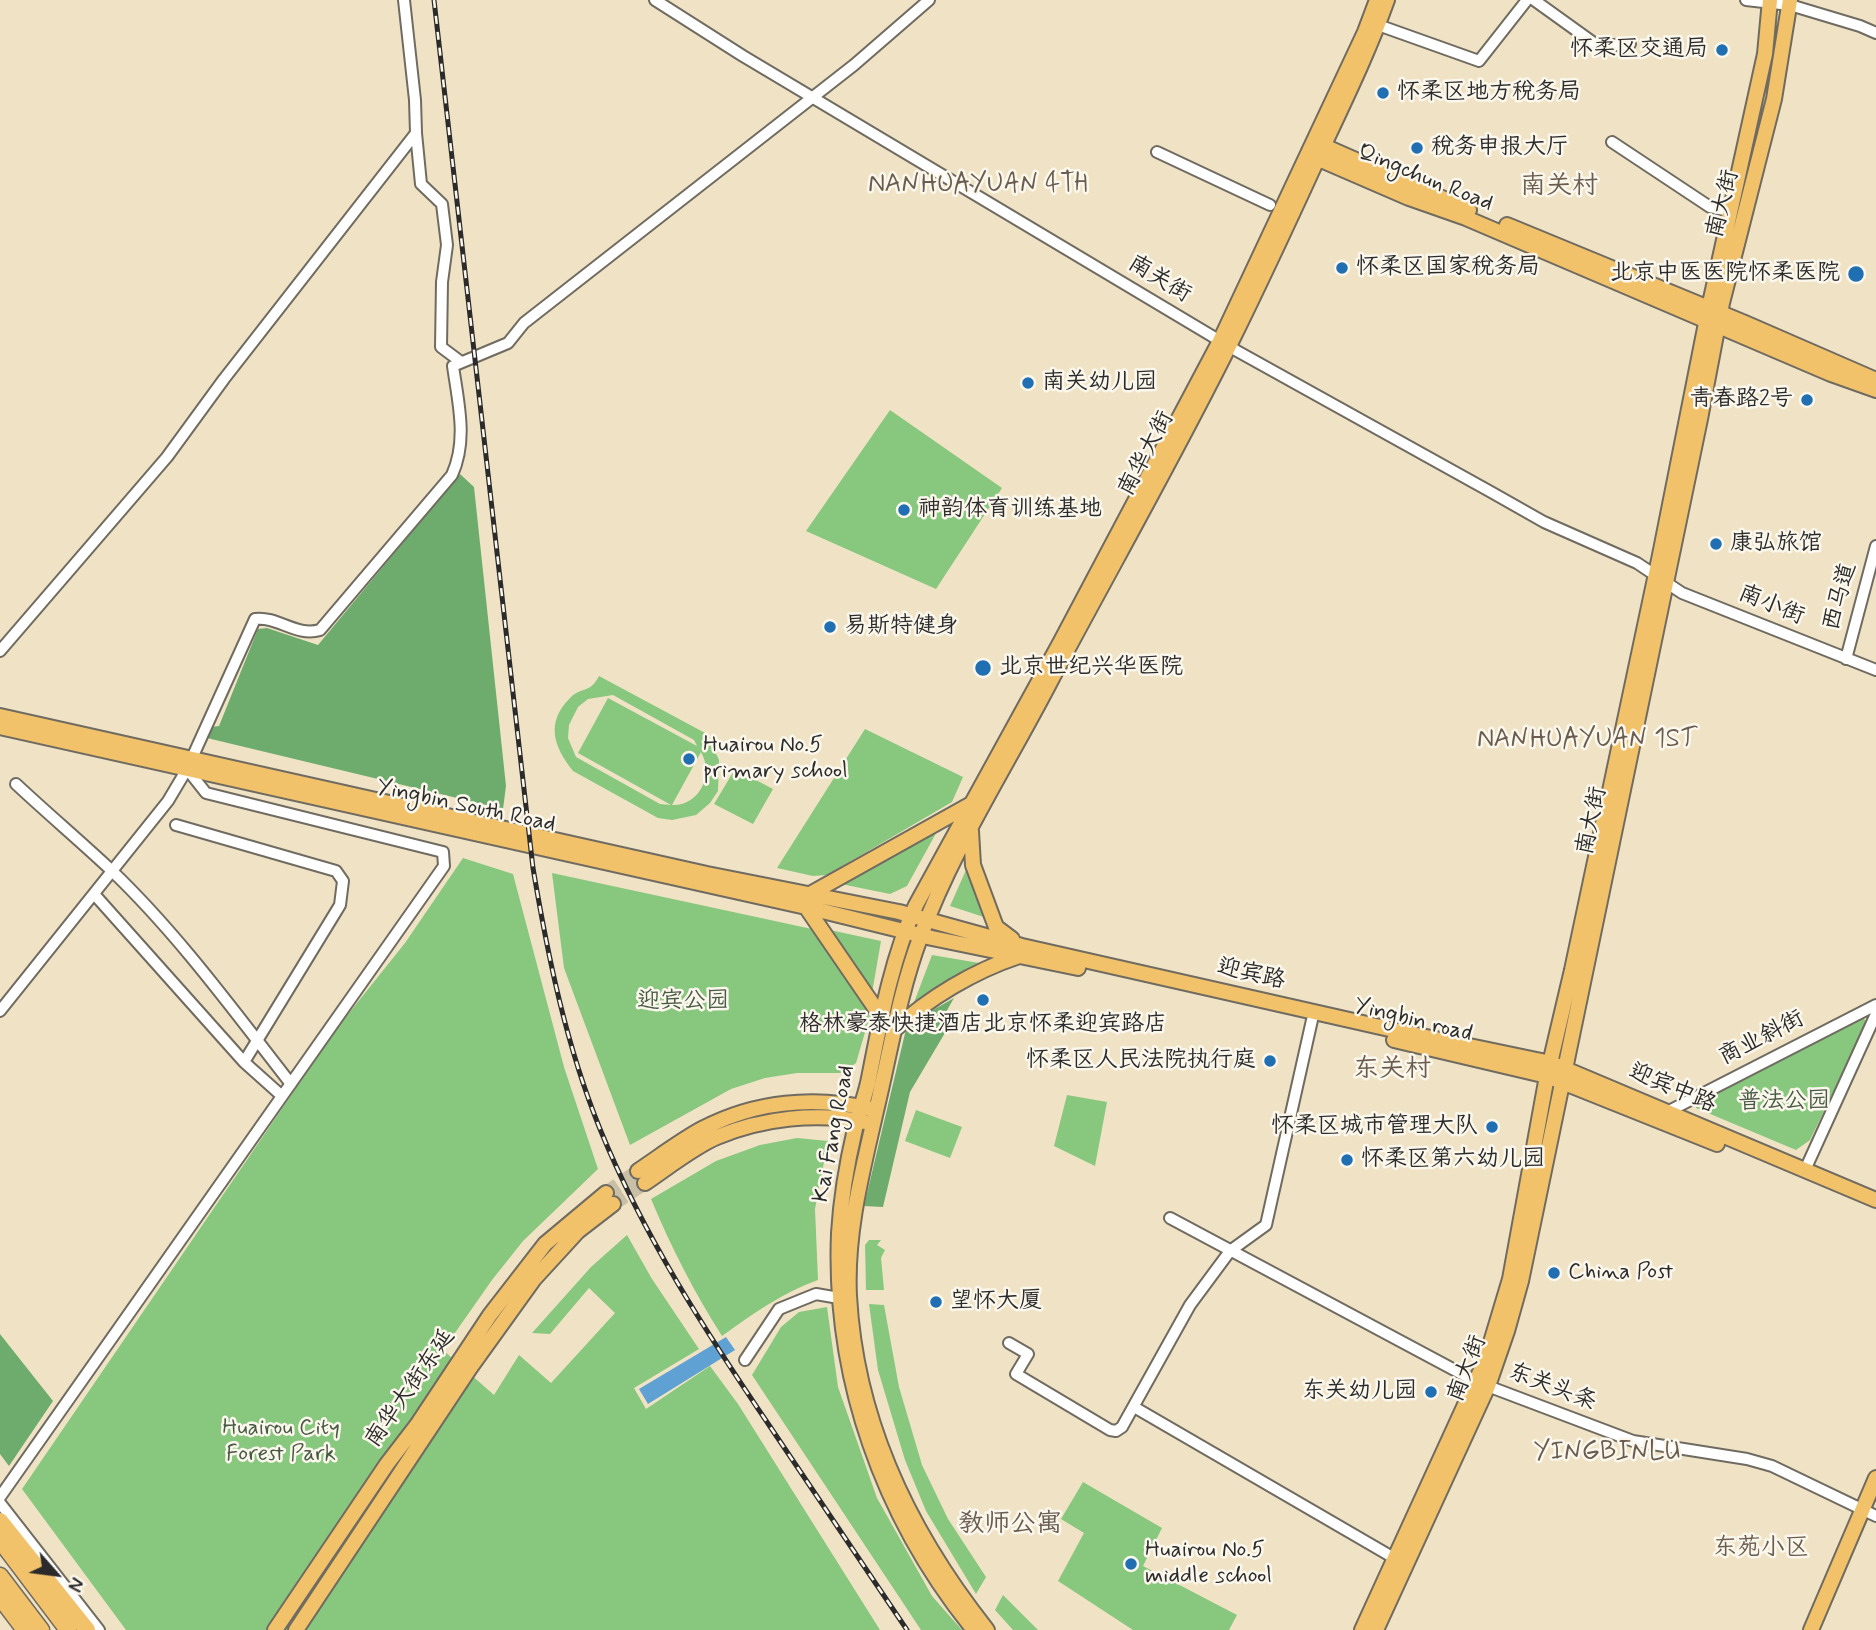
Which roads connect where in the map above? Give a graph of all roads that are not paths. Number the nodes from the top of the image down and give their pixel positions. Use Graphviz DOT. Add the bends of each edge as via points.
graph roads {
  1 [pos="404,0"];
  2 [pos="654,0"];
  3 [pos="929,0"];
  4 [pos="1377,0"];
  5 [pos="1387,0"];
  6 [pos="1527,0"];
  7 [pos="1534,0"];
  8 [pos="1746,0"];
  9 [pos="1770,2"];
  10 [pos="1790,3"];
  11 [pos="1378,25"];
  12 [pos="1876,33"];
  13 [pos="1630,44"];
  14 [pos="812,97"];
  15 [pos="416,133"];
  16 [pos="1612,142"];
  17 [pos="1316,150"];
  18 [pos="1157,152"];
  19 [pos="1270,205"];
  20 [pos="1730,211"];
  21 [pos="1714,317"];
  22 [pos="1225,343"];
  23 [pos="460,362"];
  24 [pos="1876,380"];
  25 [pos="1876,390"];
  26 [pos="1876,546"];
  27 [pos="1661,578"];
  28 [pos="0,651"];
  29 [pos="1846,659"];
  30 [pos="1876,670"];
  31 [pos="0,716"];
  32 [pos="0,727"];
  33 [pos="189,764"];
  34 [pos="16,784"];
  35 [pos="971,804"];
  36 [pos="176,825"];
  37 [pos="970,829"];
  38 [pos="112,871"];
  39 [pos="93,894"];
  40 [pos="808,900"];
  41 [pos="911,915"];
  42 [pos="928,919"];
  43 [pos="905,930"];
  44 [pos="921,935"];
  45 [pos="1021,951"];
  46 [pos="1876,1004"];
  47 [pos="0,1011"];
  48 [pos="1876,1014"];
  49 [pos="881,1018"];
  50 [pos="1312,1020"];
  51 [pos="892,1032"];
  52 [pos="258,1041"];
  53 [pos="244,1062"];
  54 [pos="1549,1070"];
  55 [pos="1564,1075"];
  56 [pos="291,1084"];
  57 [pos="282,1097"];
  58 [pos="1667,1112"];
  59 [pos="867,1115"];
  60 [pos="1805,1170"];
  61 [pos="641,1177"];
  62 [pos="1876,1200"];
  63 [pos="1876,1211"];
  64 [pos="1170,1218"];
  65 [pos="1230,1251"];
  66 [pos="839,1298"];
  67 [pos="1009,1343"];
  68 [pos="745,1360"];
  69 [pos="1482,1384"];
  70 [pos="1134,1407"];
  71 [pos="1876,1478"];
  72 [pos="0,1497"];
  73 [pos="1876,1497"];
  74 [pos="0,1503"];
  75 [pos="1869,1513"];
  76 [pos="0,1521"];
  77 [pos="0,1540"];
  78 [pos="1394,1558"];
  79 [pos="0,1576"];
  80 [pos="0,1597"];
  81 [pos="24,1630"];
  82 [pos="41,1630"];
  83 [pos="68,1630"];
  84 [pos="87,1630"];
  85 [pos="99,1630"];
  86 [pos="275,1630"];
  87 [pos="296,1630"];
  88 [pos="974,1630"];
  89 [pos="988,1630"];
  90 [pos="1362,1630"];
  91 [pos="1376,1630"];
  92 [pos="1811,1630"];
  93 [pos="1817,1630"];
  1 -- 15 [label="street"];
  2 -- 14 [label="street, 南关街"];
  3 -- 14 [label="street"];
  4 -- 17 [label="main road, 南华大街"];
  5 -- 11 [label="main road, 南华大街"];
  6 -- 11 [label="street" via="1479,61"];
  7 -- 13 [label="street" via="1598,47"];
  8 -- 9 [label="street"];
  9 -- 10 [label="street"];
  9 -- 20 [label="main road, 南大街" via="1765,54"];
  10 -- 12 [label="street"];
  10 -- 21 [label="main road, 南大街" via="1774,99"];
  11 -- 17 [label="main road, 南华大街"];
  14 -- 22 [label="street, 南关街"];
  14 -- 23 [label="street" via="524,323 508,342"];
  15 -- 23 [label="street" via="421,184 442,204 447,245 441,346"];
  15 -- 28 [label="street" via="167,457"];
  16 -- 20 [label="street" via="1710,207"];
  17 -- 21 [label="main road, Qingchun Road" via="1468,209"];
  17 -- 22 [label="main road, 南华大街"];
  18 -- 19 [label="street"];
  20 -- 21 [label="main road, 南大街"];
  21 -- 24 [label="main road, Qingchun Road"];
  21 -- 25 [label="main road, Qingchun Road"];
  21 -- 27 [label="main road, 南大街"];
  22 -- 27 [label="street, 南关街" via="1544,522"];
  22 -- 35 [label="main road, 南华大街"];
  22 -- 37 [label="main road, 南华大街"];
  23 -- 33 [label="street" via="453,366 460,458 452,475 320,630 309,633 266,618 255,619"];
  26 -- 29 [label="street, 西马道"];
  27 -- 29 [label="street, 南小街" via="1682,593"];
  27 -- 54 [label="main road, 南大街"];
  27 -- 55 [label="main road, 南大街"];
  29 -- 30 [label="street, 南小街"];
  31 -- 33 [label="main road, Yingbin South Road"];
  32 -- 33 [label="main road, Yingbin South Road"];
  33 -- 38 [label="street" via="169,801"];
  33 -- 40 [label="main road, Yingbin South Road"];
  33 -- 56 [label="street" via="206,793 443,852 444,866"];
  34 -- 38 [label="street"];
  35 -- 40 [label="main road"];
  35 -- 41 [label="main road, 南华大街"];
  36 -- 52 [label="street" via="336,871 343,881 340,905"];
  37 -- 42 [label="main road, 南华大街"];
  37 -- 45 [label="main road" via="973,865 996,927"];
  38 -- 39 [label="street"];
  38 -- 52 [label="street"];
  39 -- 47 [label="street"];
  39 -- 53 [label="street"];
  40 -- 41 [label="main road, Yingbin South Road"];
  40 -- 43 [label="main road, Yingbin South Road"];
  40 -- 49 [label="main road"];
  41 -- 42 [label="main road"];
  41 -- 43 [label="main road, Kai Fang Road"];
  42 -- 44 [label="main road, Kai Fang Road"];
  42 -- 45 [label="main road, 迎宾路"];
  43 -- 44 [label="main road, Yingbin South Road"];
  43 -- 49 [label="main road, Kai Fang Road"];
  44 -- 45 [label="main road, Yingbin road"];
  44 -- 51 [label="main road, Kai Fang Road"];
  45 -- 50 [label="main road, Yingbin road"];
  45 -- 51 [label="main road" via="918,1007"];
  45 -- 54 [label="main road, 迎宾路" via="1326,1015"];
  46 -- 58 [label="street, 商业斜街"];
  48 -- 60 [label="street"];
  49 -- 59 [label="main road, Kai Fang Road"];
  50 -- 54 [label="main road, Yingbin road"];
  50 -- 65 [label="street" via="1266,1225"];
  51 -- 59 [label="main road, Kai Fang Road"];
  52 -- 53 [label="street"];
  52 -- 56 [label="street"];
  53 -- 57 [label="street"];
  54 -- 55 [label="main road, Yingbin road"];
  54 -- 69 [label="main road, 南大街" via="1510,1279"];
  55 -- 58 [label="main road, 迎宾中路"];
  55 -- 63 [label="main road, Yingbin road"];
  55 -- 69 [label="main road, 南大街" via="1521,1281 1507,1331"];
  56 -- 57 [label="street"];
  57 -- 72 [label="street"];
  58 -- 60 [label="main road, 迎宾中路"];
  59 -- 61 [label="main road" via="786,1102 743,1111 701,1130"];
  59 -- 66 [label="main road, Kai Fang Road" via="846,1171 839,1232"];
  59 -- 89 [label="main road, Kai Fang Road" via="850,1231 849,1297 858,1364 896,1487 927,1546"];
  60 -- 62 [label="main road, 迎宾中路"];
  64 -- 65 [label="street, 东关头条"];
  65 -- 69 [label="street, 东关头条"];
  65 -- 70 [label="street" via="1191,1305"];
  66 -- 68 [label="street" via="816,1294 779,1309"];
  66 -- 88 [label="main road, Kai Fang Road" via="848,1366 864,1431 887,1491 918,1551"];
  67 -- 70 [label="street" via="1028,1354 1016,1374 1110,1430 1122,1427"];
  69 -- 75 [label="street, 东关头条" via="1633,1441 1772,1466"];
  69 -- 78 [label="main road, 南大街"];
  69 -- 91 [label="main road, 南大街"];
  70 -- 78 [label="street"];
  71 -- 75 [label="main road"];
  73 -- 75 [label="main road"];
  74 -- 85 [label="street"];
  75 -- 92 [label="main road"];
  75 -- 93 [label="main road"];
  76 -- 84 [label="highway"];
  77 -- 83 [label="highway"];
  78 -- 90 [label="main road, 南大街"];
  79 -- 82 [label="highway"];
  80 -- 81 [label="highway"];
  86 -- 87 [label="main road, 南华大街东延" via="489,1315 545,1244 610,1199 534,1279"];
}
